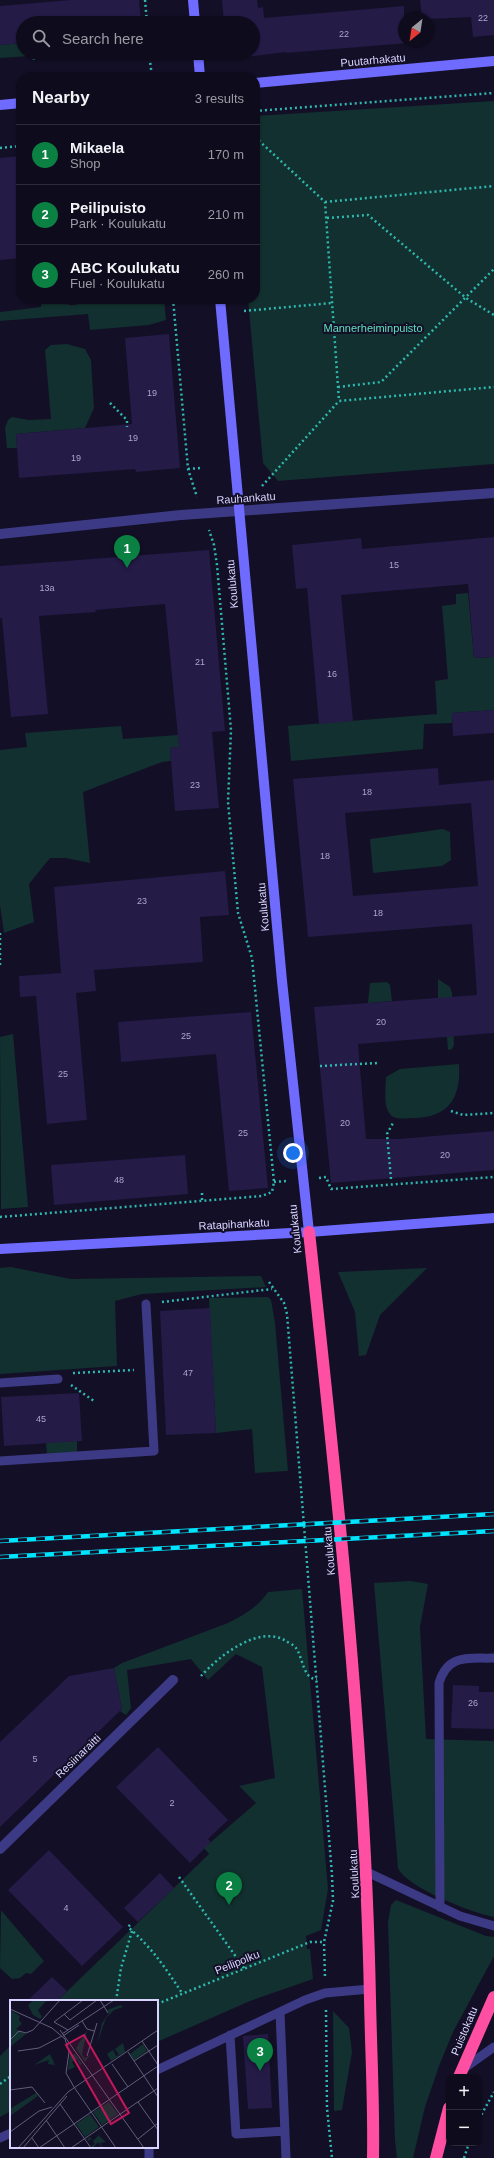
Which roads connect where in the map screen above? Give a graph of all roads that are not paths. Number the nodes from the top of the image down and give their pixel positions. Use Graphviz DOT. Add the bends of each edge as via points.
graph roads {
  1 [pos="192,0"];
  2 [pos="194,16"];
  3 [pos="199,60"];
  4 [pos="494,61"];
  5 [pos="200,72"];
  6 [pos="260,83"];
  7 [pos="16,104"];
  8 [pos="0,105"];
  9 [pos="220,304"];
  10 [pos="494,493"];
  11 [pos="239,511"];
  12 [pos="0,534"];
  13 [pos="494,1218"];
  14 [pos="309,1232"];
  15 [pos="0,1249"];
  16 [pos="146,1304"];
  17 [pos="58,1379"];
  18 [pos="0,1383"];
  19 [pos="0,1461"];
  20 [pos="494,1658"];
  21 [pos="173,1680"];
  22 [pos="0,1849"];
  23 [pos="367,1872"];
  24 [pos="440,1907"];
  25 [pos="494,1926"];
  26 [pos="370,1989"];
  27 [pos="494,1996"];
  28 [pos="280,2012"];
  29 [pos="230,2036"];
  30 [pos="494,2047"];
  31 [pos="158,2070"];
  32 [pos="460,2073"];
  33 [pos="448,2110"];
  34 [pos="285,2131"];
  35 [pos="10,2133"];
  36 [pos="0,2138"];
  37 [pos="286,2158"];
  38 [pos="373,2158"];
  39 [pos="436,2158"];
  1 -- 2 [label="main road"];
  3 -- 5 [label="main road"];
  4 -- 6 [label="main road, Puutarhakatu"];
  7 -- 8 [label="main road"];
  9 -- 11 [label="main road, Koulukatu"];
  10 -- 11 [label="street, Rauhankatu"];
  11 -- 12 [label="street, Rauhankatu"];
  11 -- 14 [label="main road, Koulukatu" via="282,981"];
  13 -- 14 [label="main road, Ratapihankatu"];
  14 -- 15 [label="main road, Ratapihankatu"];
  14 -- 23 [label="highway, Koulukatu" via="336,1479"];
  16 -- 19 [label="lane" via="154,1451"];
  17 -- 18 [label="lane"];
  20 -- 24 [label="lane" via="461,1659 453,1662 442,1674 439,1683"];
  21 -- 22 [label="street, Resiinaraitti"];
  23 -- 24 [label="lane"];
  23 -- 26 [label="highway, Koulukatu"];
  24 -- 25 [label="lane" via="485,1925"];
  26 -- 28 [label="lane" via="325,1994"];
  26 -- 38 [label="highway, Koulukatu"];
  27 -- 32 [label="highway, Puistokatu"];
  28 -- 29 [label="lane"];
  28 -- 34 [label="lane"];
  29 -- 31 [label="lane"];
  29 -- 34 [label="lane" via="236,2134"];
  30 -- 32 [label="lane"];
  33 -- 39 [label="highway"];
  34 -- 37 [label="lane"];
  35 -- 36 [label="lane"];
}
